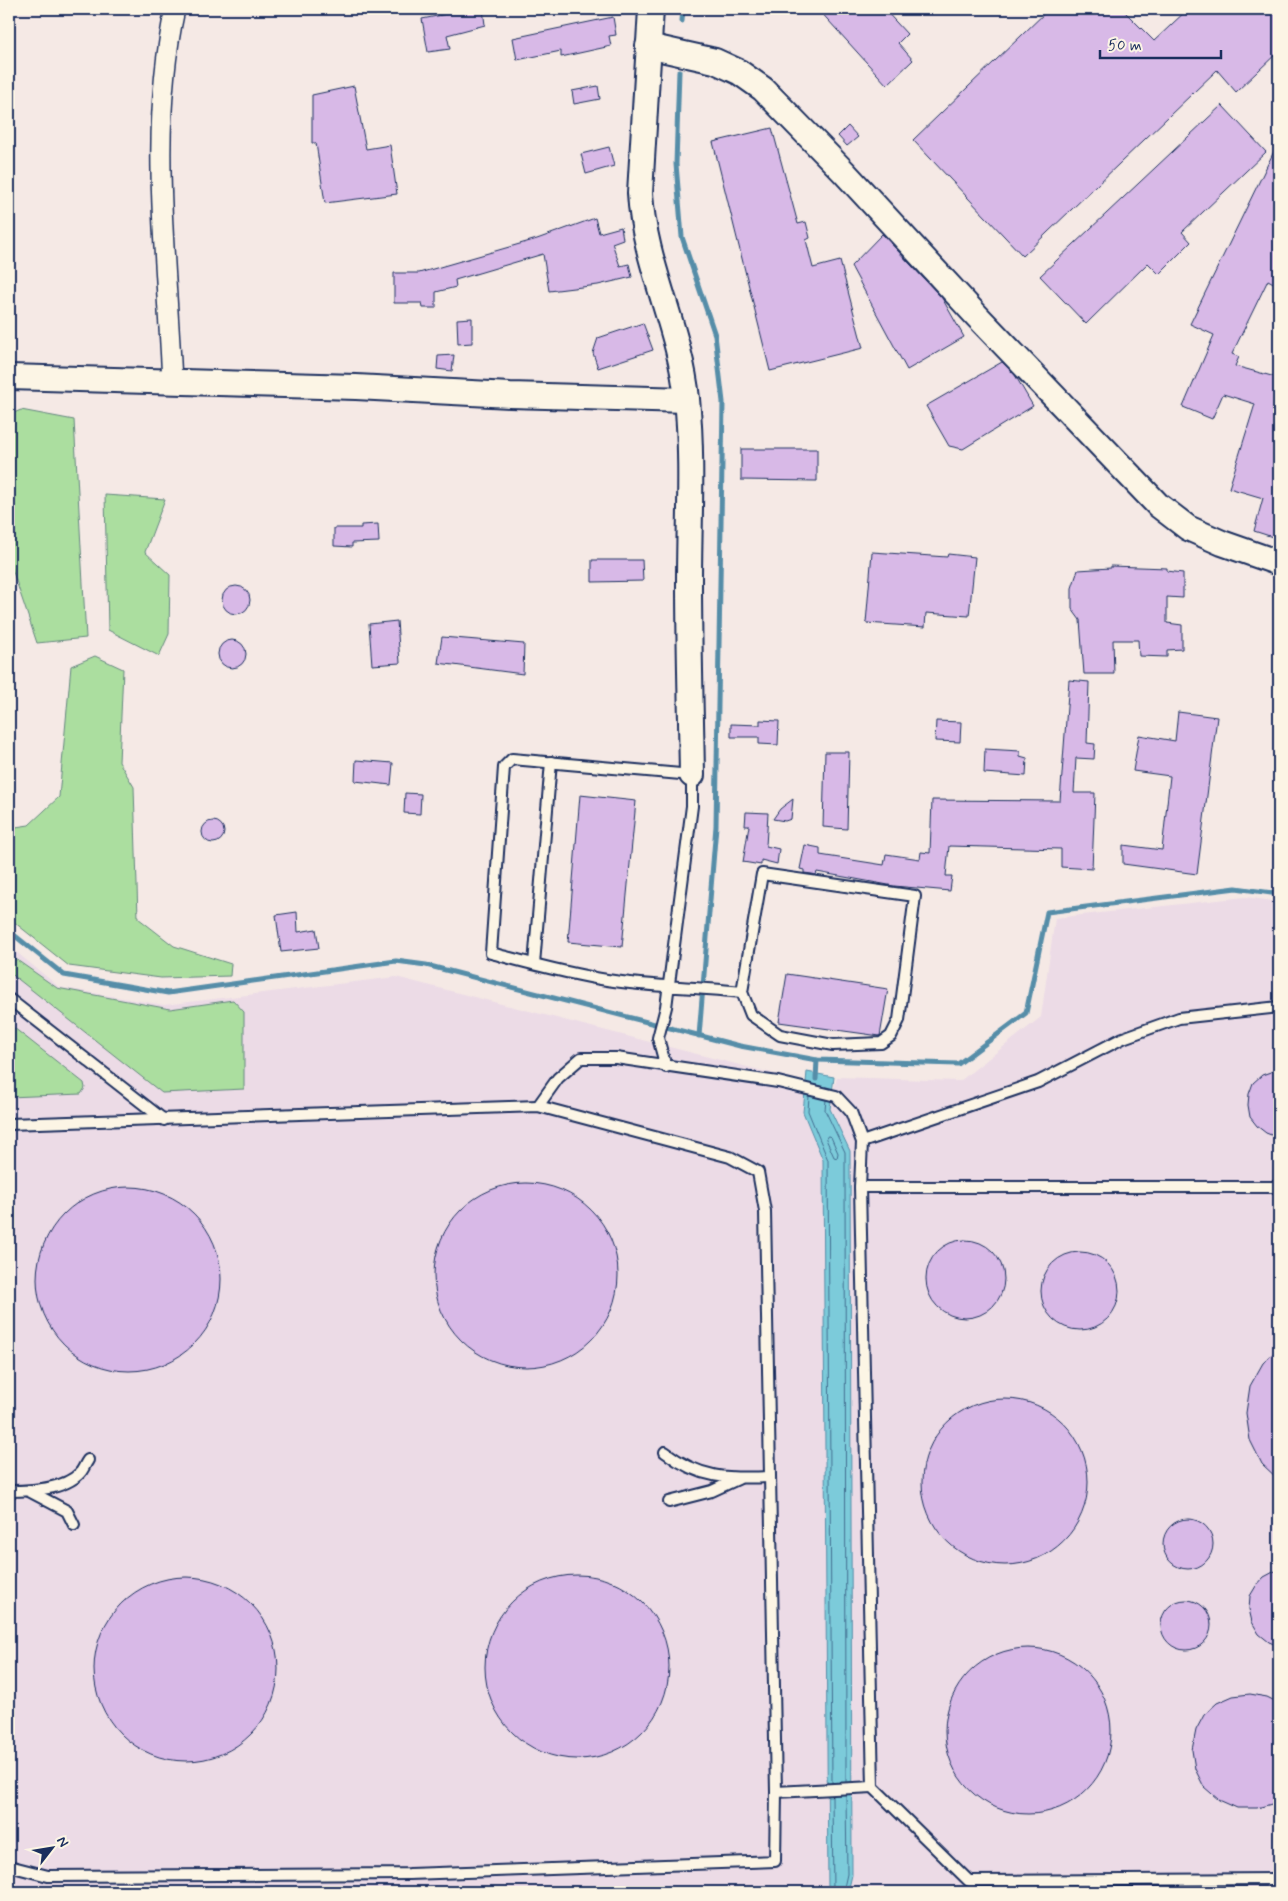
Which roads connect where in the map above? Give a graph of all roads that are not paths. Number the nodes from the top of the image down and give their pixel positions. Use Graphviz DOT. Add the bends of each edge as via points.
graph roads {
  1 [pos="175,9"];
  2 [pos="652,9"];
  3 [pos="648,46"];
  4 [pos="9,376"];
  5 [pos="172,383"];
  6 [pos="687,400"];
  7 [pos="1279,562"];
  8 [pos="551,762"];
  9 [pos="692,775"];
  10 [pos="534,964"];
  11 [pos="669,986"];
  12 [pos="742,992"];
  13 [pos="9,999"];
  14 [pos="1279,1007"];
  15 [pos="666,1067"];
  16 [pos="538,1106"];
  17 [pos="164,1120"];
  18 [pos="9,1124"];
  19 [pos="862,1142"];
  20 [pos="1279,1186"];
  21 [pos="860,1187"];
  22 [pos="665,1452"];
  23 [pos="88,1460"];
  24 [pos="770,1478"];
  25 [pos="739,1479"];
  26 [pos="9,1491"];
  27 [pos="29,1491"];
  28 [pos="669,1502"];
  29 [pos="74,1525"];
  30 [pos="873,1787"];
  31 [pos="776,1792"];
  32 [pos="9,1866"];
  33 [pos="1279,1879"];
  1 -- 5 [label="street" via="168,41 161,132 161,195"];
  2 -- 3 [label="street"];
  3 -- 6 [label="street" via="640,193 642,223 670,318"];
  3 -- 7 [label="street" via="715,60 763,89 1158,505 1188,528"];
  4 -- 5 [label="street"];
  5 -- 6 [label="street"];
  6 -- 9 [label="street"];
  8 -- 9 [label="lane"];
  8 -- 10 [label="lane"];
  8 -- 10 [label="lane" via="512,759 504,767 491,953"];
  9 -- 11 [label="lane" via="692,806"];
  10 -- 11 [label="lane" via="607,980"];
  11 -- 12 [label="lane"];
  11 -- 15 [label="lane" via="658,1038"];
  12 -- 12 [label="lane" via="762,874 915,896 899,1020 891,1036 881,1043 832,1045 780,1035 751,1015"];
  13 -- 17 [label="lane"];
  14 -- 19 [label="lane" via="1179,1018 1123,1038 1038,1082"];
  15 -- 16 [label="lane" via="616,1058 581,1058 558,1078"];
  15 -- 19 [label="lane" via="778,1082 836,1096 851,1112"];
  16 -- 17 [label="lane"];
  16 -- 24 [label="lane" via="730,1157 758,1172 765,1211"];
  17 -- 18 [label="lane"];
  19 -- 21 [label="lane"];
  20 -- 21 [label="lane"];
  21 -- 30 [label="lane"];
  22 -- 25 [label="lane" via="683,1466 703,1474"];
  23 -- 27 [label="lane" via="80,1473 68,1482"];
  24 -- 25 [label="lane"];
  24 -- 31 [label="lane"];
  25 -- 28 [label="lane" via="712,1492"];
  26 -- 27 [label="lane"];
  27 -- 29 [label="lane" via="67,1511"];
  30 -- 31 [label="lane"];
  30 -- 33 [label="lane" via="969,1881"];
  31 -- 32 [label="lane" via="775,1861 296,1875 48,1876"];
}
